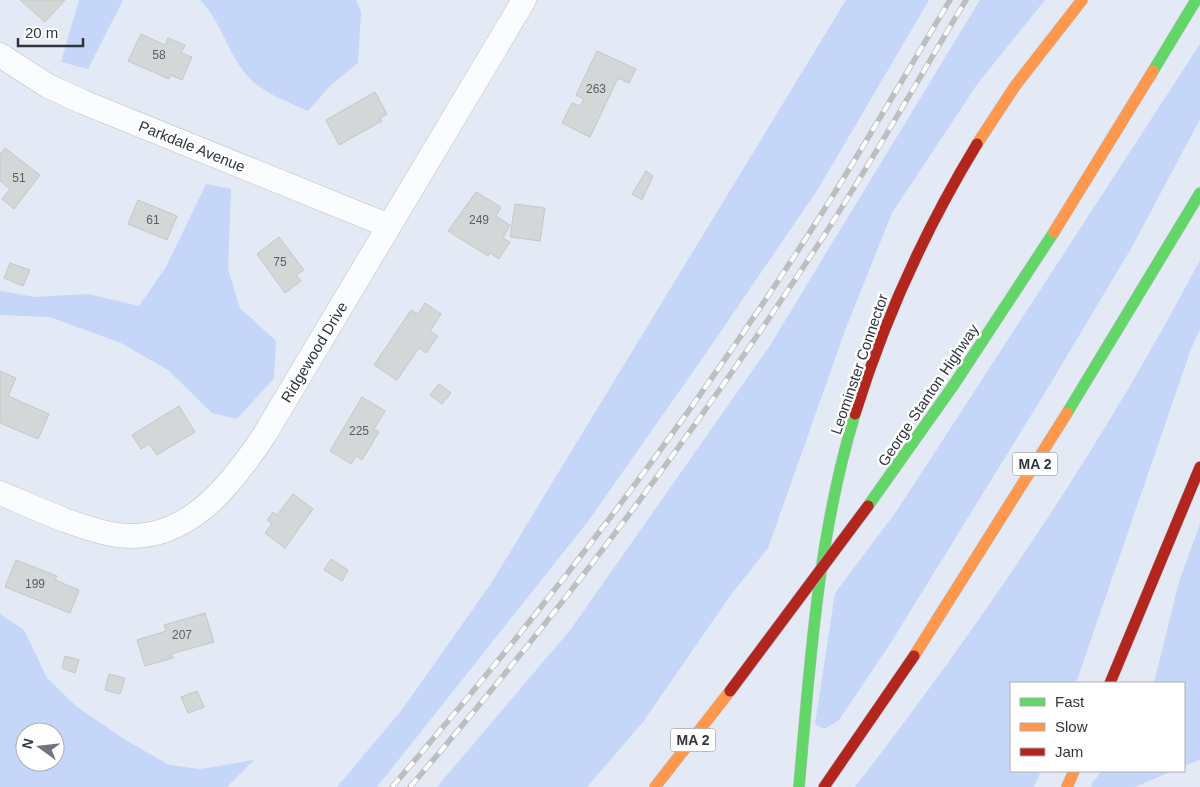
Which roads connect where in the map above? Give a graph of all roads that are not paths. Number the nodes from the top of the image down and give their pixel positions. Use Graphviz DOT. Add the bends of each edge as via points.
graph roads {
  1 [pos="524,0"];
  2 [pos="1082,0"];
  3 [pos="1196,0"];
  4 [pos="0,55"];
  5 [pos="1200,193"];
  6 [pos="389,226"];
  7 [pos="1200,467"];
  8 [pos="0,493"];
  9 [pos="1110,682"];
  10 [pos="1074,772"];
  11 [pos="655,787"];
  12 [pos="799,787"];
  13 [pos="824,787"];
  14 [pos="1067,787"];
  1 -- 6 [label="street, Ridgewood Drive"];
  2 -- 12 [label="main road, Leominster Connector" via="995,115 956,179 901,288 877,350 850,431 827,533"];
  3 -- 11 [label="main road, George Stanton Highway / MA 2, bridge" via="1110,144 1000,316 868,506"];
  4 -- 6 [label="street, Parkdale Avenue" via="48,86 83,102"];
  5 -- 13 [label="main road, MA 2" via="1138,302 864,732"];
  6 -- 8 [label="street, Ridgewood Drive" via="261,440 227,485 199,512 151,536 113,535"];
  7 -- 9 [label="main road"];
  10 -- 14 [label="main road"];
}
